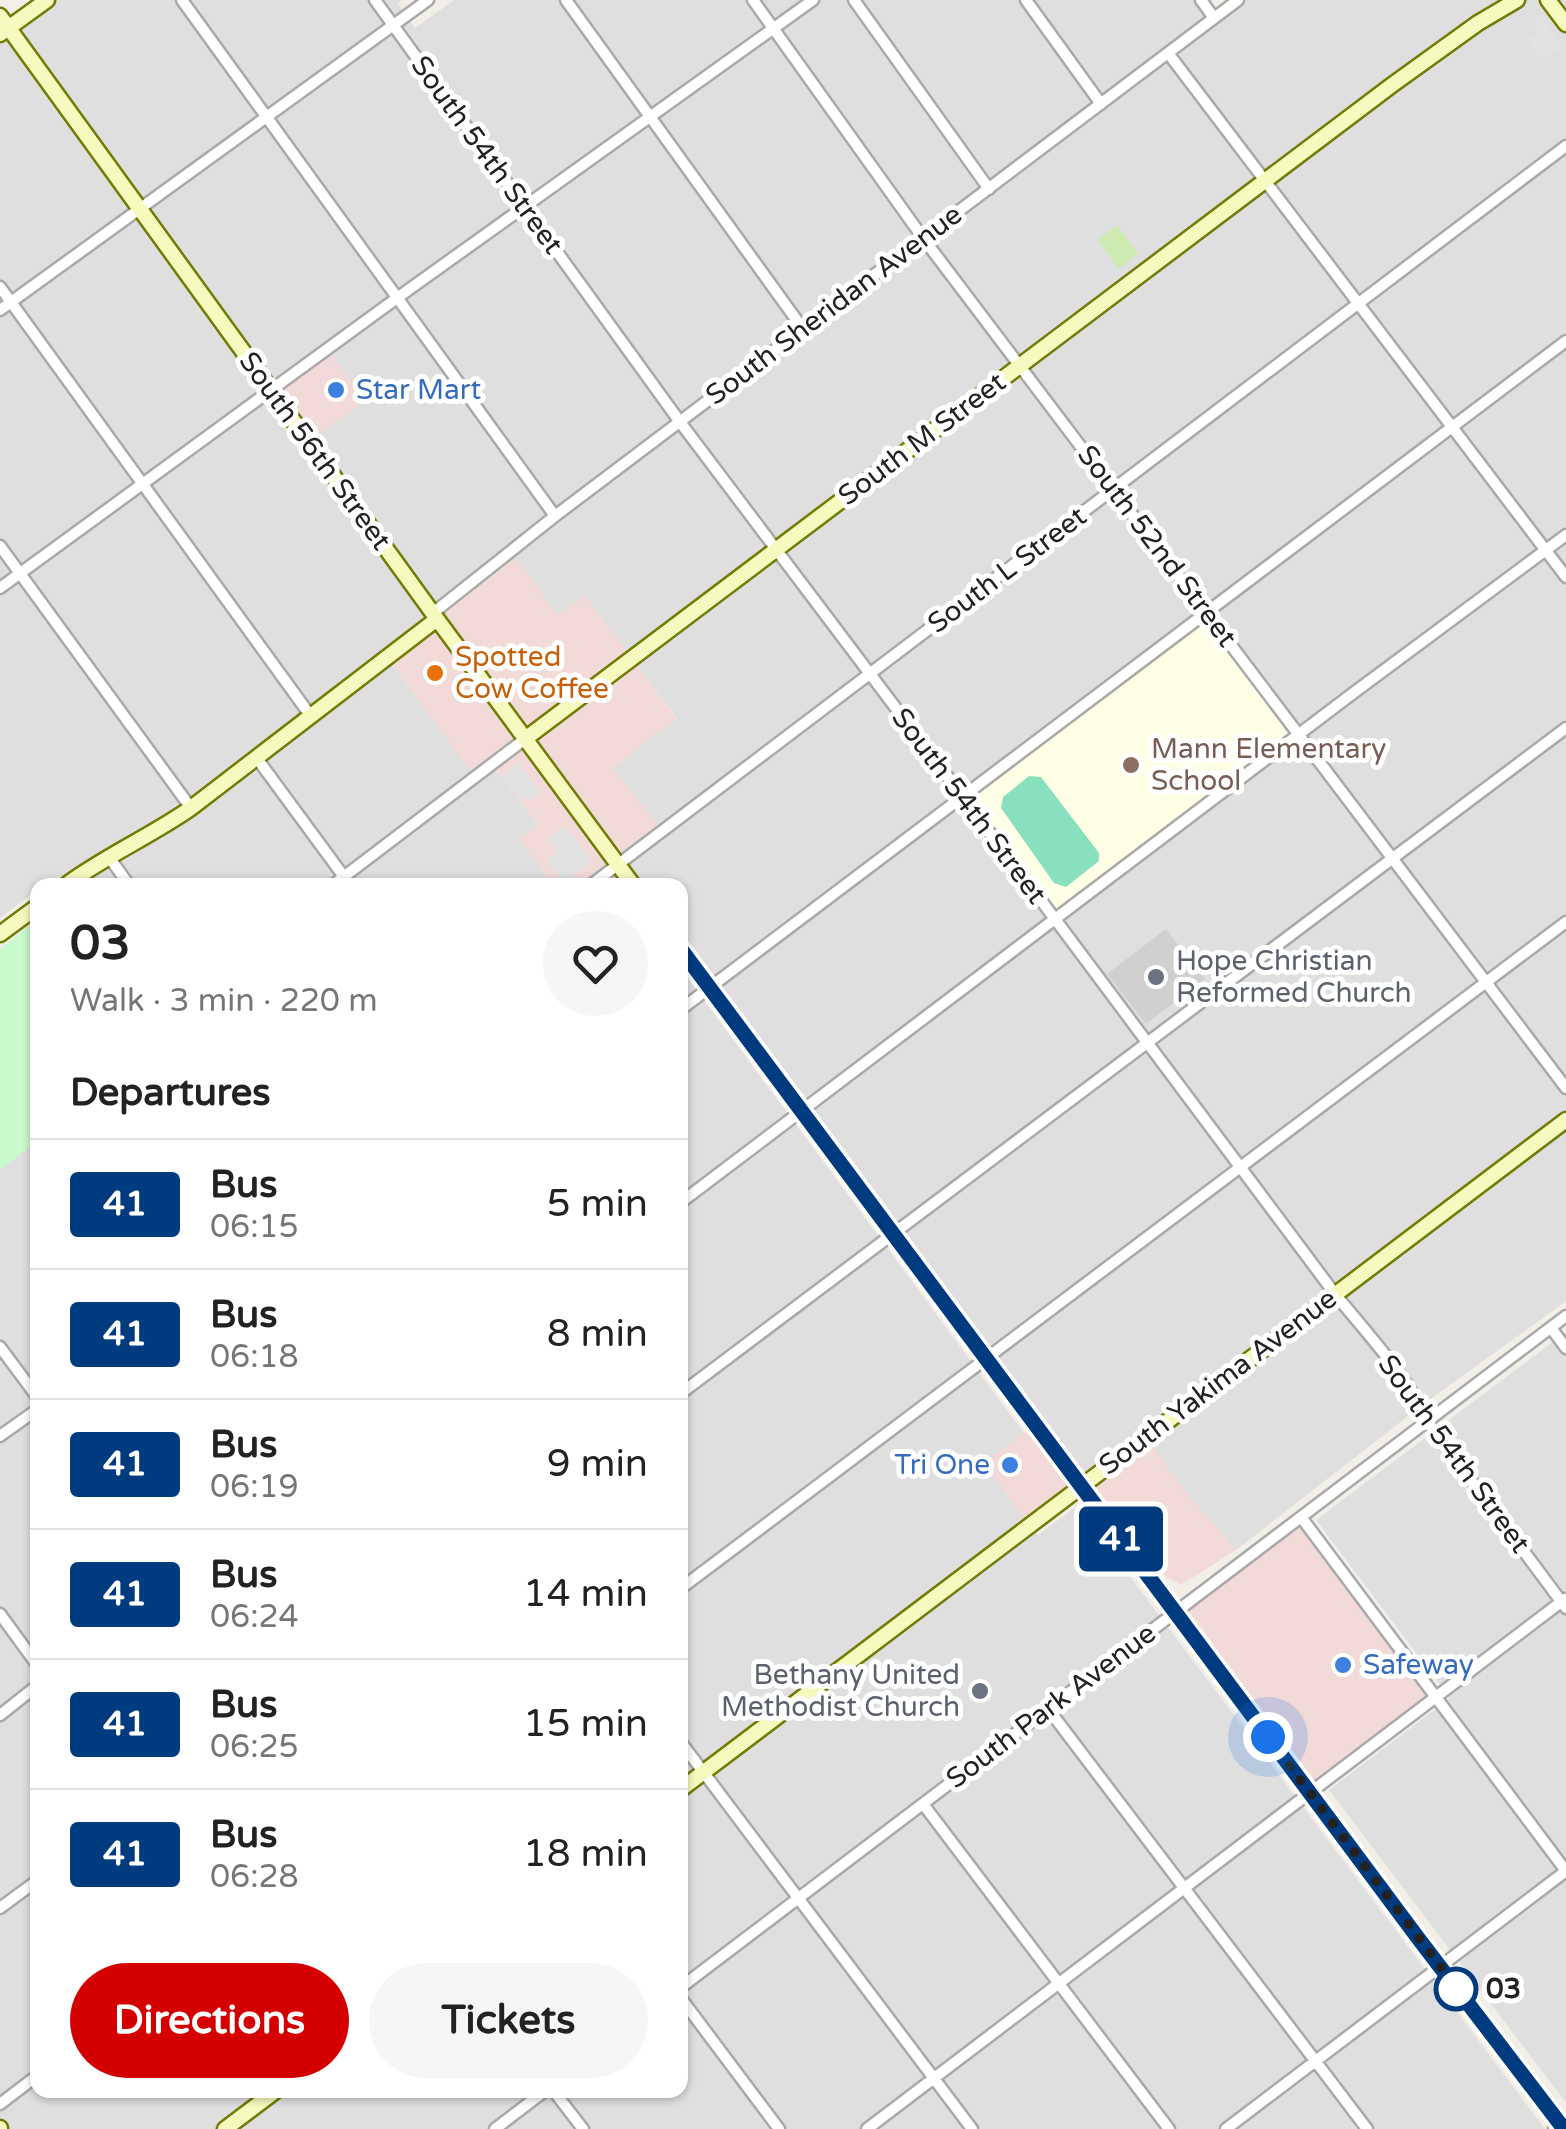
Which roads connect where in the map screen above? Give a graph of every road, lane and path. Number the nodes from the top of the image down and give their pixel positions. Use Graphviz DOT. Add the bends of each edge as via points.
graph roads {
  1 [pos="47,0"];
  2 [pos="182,0"];
  3 [pos="376,0"];
  4 [pos="428,0"];
  5 [pos="566,0"];
  6 [pos="753,0"];
  7 [pos="812,0"];
  8 [pos="854,0"];
  9 [pos="1026,0"];
  10 [pos="1201,0"];
  11 [pos="1238,0"];
  12 [pos="1517,0"];
  13 [pos="1548,0"];
  14 [pos="1214,18"];
  15 [pos="1566,24"];
  16 [pos="393,25"];
  17 [pos="3,26"];
  18 [pos="773,28"];
  19 [pos="1168,53"];
  20 [pos="1101,104"];
  21 [pos="650,116"];
  22 [pos="267,117"];
  23 [pos="1566,146"];
  24 [pos="1266,180"];
  25 [pos="988,189"];
  26 [pos="524,207"];
  27 [pos="139,208"];
  28 [pos="923,238"];
  29 [pos="0,287"];
  30 [pos="398,298"];
  31 [pos="11,302"];
  32 [pos="1359,304"];
  33 [pos="0,310"];
  34 [pos="802,330"];
  35 [pos="1566,340"];
  36 [pos="1020,364"];
  37 [pos="271,390"];
  38 [pos="680,422"];
  39 [pos="1452,427"];
  40 [pos="142,483"];
  41 [pos="1114,488"];
  42 [pos="555,516"];
  43 [pos="1566,535"];
  44 [pos="0,546"];
  45 [pos="775,550"];
  46 [pos="1546,550"];
  47 [pos="20,572"];
  48 [pos="1566,577"];
  49 [pos="0,588"];
  50 [pos="1207,612"];
  51 [pos="435,616"];
  52 [pos="869,674"];
  53 [pos="310,715"];
  54 [pos="1566,728"];
  55 [pos="1300,734"];
  56 [pos="525,739"];
  57 [pos="256,757"];
  58 [pos="962,797"];
  59 [pos="191,808"];
  60 [pos="109,857"];
  61 [pos="1393,858"];
  62 [pos="618,865"];
  63 [pos="77,878"];
  64 [pos="124,878"];
  65 [pos="345,878"];
  66 [pos="351,878"];
  67 [pos="600,878"];
  68 [pos="628,878"];
  69 [pos="30,912"];
  70 [pos="1055,919"];
  71 [pos="1566,922"];
  72 [pos="0,934"];
  73 [pos="688,959"];
  74 [pos="1486,982"];
  75 [pos="710,988"];
  76 [pos="688,1004"];
  77 [pos="1146,1043"];
  78 [pos="1566,1088"];
  79 [pos="803,1111"];
  80 [pos="1566,1120"];
  81 [pos="1240,1168"];
  82 [pos="688,1197"];
  83 [pos="894,1232"];
  84 [pos="1335,1294"];
  85 [pos="1566,1316"];
  86 [pos="1551,1328"];
  87 [pos="0,1346"];
  88 [pos="1566,1348"];
  89 [pos="988,1359"];
  90 [pos="30,1387"];
  91 [pos="688,1388"];
  92 [pos="30,1415"];
  93 [pos="1427,1422"];
  94 [pos="0,1436"];
  95 [pos="1081,1485"];
  96 [pos="1301,1517"];
  97 [pos="688,1583"];
  98 [pos="1565,1603"];
  99 [pos="1176,1612"];
  100 [pos="0,1614"];
  101 [pos="30,1655"];
  102 [pos="30,1691"];
  103 [pos="1436,1697"];
  104 [pos="1048,1710"];
  105 [pos="0,1714"];
  106 [pos="688,1752"];
  107 [pos="703,1772"];
  108 [pos="688,1784"];
  109 [pos="1310,1793"];
  110 [pos="923,1804"];
  111 [pos="1566,1871"];
  112 [pos="30,1886"];
  113 [pos="1184,1888"];
  114 [pos="798,1899"];
  115 [pos="0,1908"];
  116 [pos="1439,1967"];
  117 [pos="688,1982"];
  118 [pos="1060,1983"];
  119 [pos="688,2008"];
  120 [pos="1315,2061"];
  121 [pos="934,2078"];
  122 [pos="30,2082"];
  123 [pos="266,2098"];
  124 [pos="539,2098"];
  125 [pos="557,2098"];
  126 [pos="0,2104"];
  127 [pos="1561,2125"];
  128 [pos="225,2129"];
  129 [pos="495,2129"];
  130 [pos="583,2129"];
  131 [pos="779,2129"];
  132 [pos="866,2129"];
  133 [pos="972,2129"];
  134 [pos="1169,2129"];
  135 [pos="1226,2129"];
  136 [pos="1366,2129"];
  1 -- 17 [label="main road"];
  2 -- 22 [label="street"];
  3 -- 16 [label="street, South 54th Street"];
  4 -- 16 [label="street"];
  5 -- 21 [label="street"];
  6 -- 18 [label="street, South 52nd Street"];
  7 -- 18 [label="street"];
  8 -- 25 [label="street"];
  9 -- 20 [label="street"];
  10 -- 14 [label="street"];
  11 -- 14 [label="street, South Sheridan Avenue"];
  12 -- 24 [label="main road, South M Street"];
  13 -- 15 [label="main road"];
  14 -- 19 [label="street, South Sheridan Avenue"];
  16 -- 22 [label="street"];
  16 -- 26 [label="street, South 54th Street"];
  17 -- 27 [label="main road, South 56th Street"];
  18 -- 21 [label="street"];
  18 -- 28 [label="street, South 52nd Street"];
  19 -- 20 [label="street, South Sheridan Avenue"];
  19 -- 24 [label="street"];
  20 -- 25 [label="street, South Sheridan Avenue"];
  21 -- 26 [label="street"];
  21 -- 34 [label="street"];
  22 -- 27 [label="street"];
  22 -- 30 [label="street"];
  23 -- 32 [label="street, South L Street"];
  24 -- 32 [label="street"];
  24 -- 36 [label="main road, South M Street"];
  25 -- 28 [label="street, South Sheridan Avenue"];
  26 -- 30 [label="street"];
  26 -- 38 [label="street, South 54th Street"];
  27 -- 31 [label="street"];
  27 -- 37 [label="main road, South 56th Street"];
  28 -- 34 [label="street, South Sheridan Avenue"];
  28 -- 36 [label="street, South 52nd Street"];
  29 -- 31 [label="street"];
  30 -- 37 [label="street"];
  30 -- 42 [label="street"];
  31 -- 33 [label="street"];
  31 -- 40 [label="street"];
  32 -- 39 [label="street"];
  32 -- 41 [label="street, South L Street"];
  34 -- 38 [label="street, South Sheridan Avenue"];
  35 -- 39 [label="street"];
  36 -- 41 [label="street, South 52nd Street"];
  36 -- 45 [label="main road, South M Street"];
  37 -- 40 [label="street"];
  37 -- 51 [label="main road, South 56th Street"];
  38 -- 42 [label="street, South Sheridan Avenue"];
  38 -- 45 [label="street, South 54th Street"];
  39 -- 46 [label="street"];
  39 -- 50 [label="street"];
  40 -- 47 [label="street"];
  40 -- 53 [label="street"];
  41 -- 50 [label="street, South 52nd Street"];
  41 -- 52 [label="street, South L Street"];
  42 -- 51 [label="street, South Sheridan Avenue"];
  43 -- 46 [label="street"];
  44 -- 47 [label="street"];
  45 -- 52 [label="street, South 54th Street"];
  45 -- 56 [label="main road, South M Street"];
  46 -- 48 [label="street"];
  46 -- 55 [label="street"];
  47 -- 49 [label="street"];
  47 -- 59 [label="street"];
  50 -- 55 [label="street, South 52nd Street"];
  50 -- 58 [label="street"];
  51 -- 53 [label="main road, South Sheridan Avenue"];
  51 -- 56 [label="main road, South 56th Street"];
  52 -- 58 [label="street, South 54th Street"];
  52 -- 62 [label="street, South L Street"];
  53 -- 57 [label="main road, South Sheridan Avenue"];
  54 -- 61 [label="street"];
  55 -- 61 [label="street, South 52nd Street"];
  55 -- 70 [label="street"];
  56 -- 62 [label="main road, South 56th Street"];
  56 -- 66 [label="street, South M Street"];
  57 -- 59 [label="main road, South Sheridan Avenue"];
  57 -- 65 [label="street"];
  58 -- 70 [label="street, South 54th Street"];
  58 -- 75 [label="street"];
  59 -- 60 [label="main road, South Sheridan Avenue"];
  60 -- 63 [label="main road, South Sheridan Avenue"];
  60 -- 64 [label="street"];
  61 -- 74 [label="street, South 52nd Street"];
  61 -- 77 [label="street"];
  62 -- 67 [label="street, South L Street"];
  62 -- 68 [label="main road, South 56th Street"];
  69 -- 72 [label="main road"];
  70 -- 77 [label="street, South 54th Street"];
  70 -- 79 [label="street"];
  71 -- 74 [label="street"];
  73 -- 75 [label="main road"];
  74 -- 78 [label="street, South 52nd Street"];
  74 -- 81 [label="street"];
  75 -- 76 [label="street"];
  75 -- 79 [label="main road"];
  77 -- 81 [label="street, South 54th Street"];
  77 -- 83 [label="street"];
  79 -- 82 [label="street"];
  79 -- 83 [label="main road"];
  80 -- 84 [label="main road, South Yakima Avenue"];
  81 -- 84 [label="street, South 54th Street"];
  81 -- 89 [label="street"];
  83 -- 89 [label="main road"];
  83 -- 91 [label="street"];
  84 -- 93 [label="street, South 54th Street"];
  84 -- 95 [label="main road, South Yakima Avenue"];
  85 -- 86 [label="street, South Park Avenue"];
  86 -- 88 [label="street"];
  86 -- 93 [label="street, South Park Avenue"];
  87 -- 90 [label="street"];
  89 -- 95 [label="main road"];
  89 -- 97 [label="street"];
  92 -- 94 [label="street"];
  93 -- 96 [label="street, South Park Avenue"];
  93 -- 98 [label="street, South 54th Street"];
  95 -- 99 [label="main road"];
  95 -- 107 [label="main road, South Yakima Avenue"];
  96 -- 99 [label="street, South Park Avenue"];
  96 -- 103 [label="street"];
  98 -- 103 [label="street"];
  99 -- 104 [label="street, South Park Avenue"];
  99 -- 109 [label="main road"];
  100 -- 101 [label="street"];
  102 -- 105 [label="street"];
  103 -- 109 [label="street"];
  103 -- 111 [label="street"];
  104 -- 110 [label="street, South Park Avenue"];
  104 -- 113 [label="street"];
  106 -- 107 [label="street"];
  107 -- 108 [label="main road, South Yakima Avenue"];
  107 -- 114 [label="street"];
  109 -- 113 [label="street"];
  109 -- 116 [label="main road"];
  110 -- 114 [label="street, South Park Avenue"];
  110 -- 118 [label="street"];
  111 -- 116 [label="street"];
  112 -- 115 [label="street"];
  113 -- 118 [label="street"];
  113 -- 120 [label="street"];
  114 -- 117 [label="street, South Park Avenue"];
  114 -- 121 [label="street"];
  116 -- 120 [label="street"];
  116 -- 127 [label="main road"];
  118 -- 121 [label="street"];
  118 -- 134 [label="street"];
  119 -- 131 [label="street"];
  120 -- 135 [label="street"];
  120 -- 136 [label="street"];
  121 -- 132 [label="street"];
  121 -- 133 [label="street"];
  122 -- 126 [label="street"];
  123 -- 128 [label="main road"];
  124 -- 129 [label="street"];
  125 -- 130 [label="street"];
}
